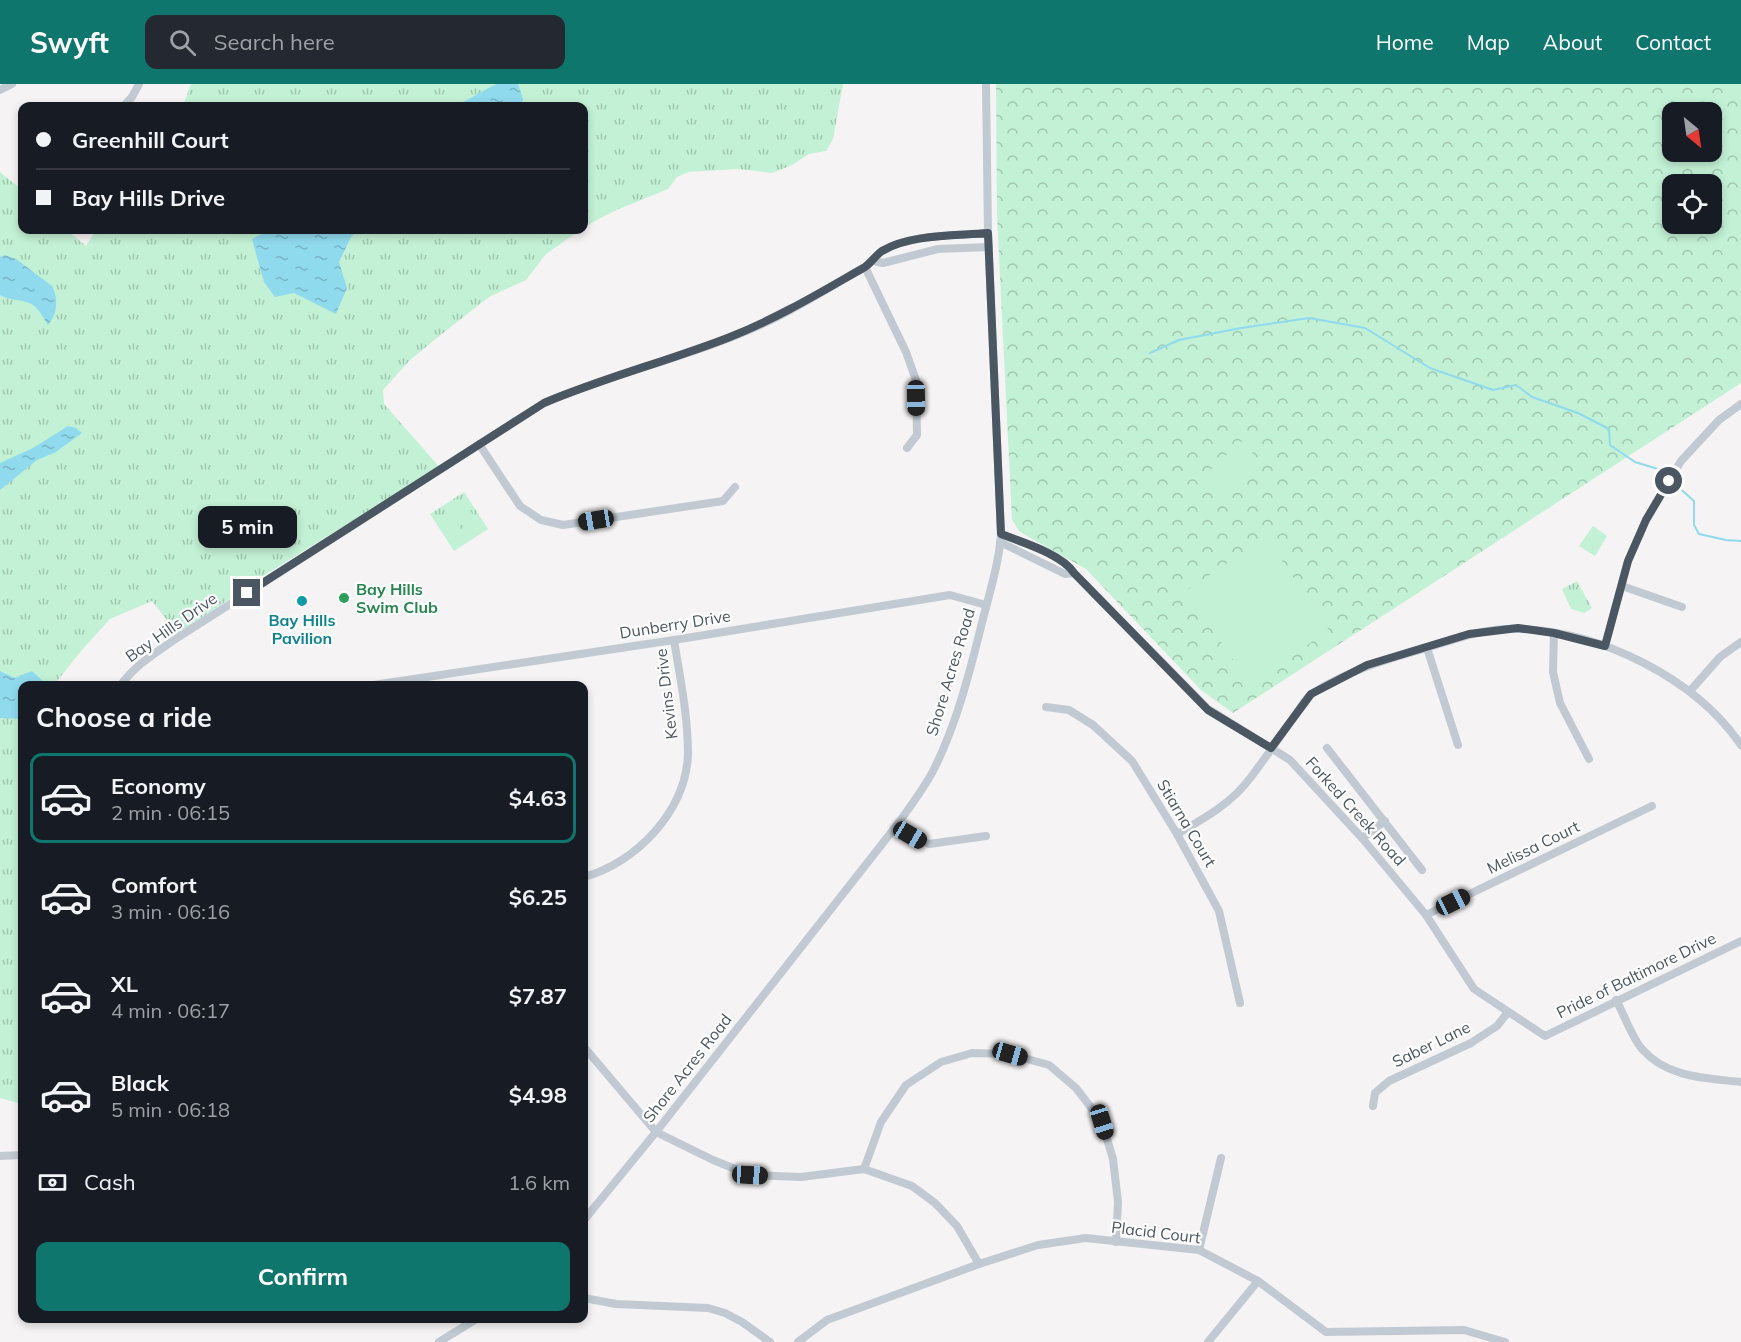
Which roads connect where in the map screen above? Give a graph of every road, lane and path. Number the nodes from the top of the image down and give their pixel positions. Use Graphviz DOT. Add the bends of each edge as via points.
graph roads {
  1 [pos="12,84"];
  2 [pos="139,84"];
  3 [pos="986,84"];
  4 [pos="0,90"];
  5 [pos="128,102"];
  6 [pos="988,233"];
  7 [pos="989,246"];
  8 [pos="874,261"];
  9 [pos="865,267"];
  10 [pos="1741,404"];
  11 [pos="479,444"];
  12 [pos="906,448"];
  13 [pos="735,487"];
  14 [pos="1001,538"];
  15 [pos="1622,586"];
  16 [pos="986,605"];
  17 [pos="1682,607"];
  18 [pos="1554,633"];
  19 [pos="675,639"];
  20 [pos="1741,642"];
  21 [pos="1605,646"];
  22 [pos="1427,648"];
  23 [pos="440,675"];
  24 [pos="123,681"];
  25 [pos="400,681"];
  26 [pos="441,681"];
  27 [pos="1690,691"];
  28 [pos="1046,707"];
  29 [pos="1458,745"];
  30 [pos="1741,745"];
  31 [pos="1271,748"];
  32 [pos="1328,748"];
  33 [pos="1589,759"];
  34 [pos="1652,806"];
  35 [pos="1385,821"];
  36 [pos="897,825"];
  37 [pos="1177,834"];
  38 [pos="986,836"];
  39 [pos="1362,838"];
  40 [pos="1422,870"];
  41 [pos="588,875"];
  42 [pos="1426,915"];
  43 [pos="1741,941"];
  44 [pos="1616,1000"];
  45 [pos="1240,1003"];
  46 [pos="1509,1012"];
  47 [pos="1545,1036"];
  48 [pos="588,1052"];
  49 [pos="1741,1082"];
  50 [pos="1372,1106"];
  51 [pos="656,1132"];
  52 [pos="18,1155"];
  53 [pos="0,1156"];
  54 [pos="1221,1158"];
  55 [pos="864,1169"];
  56 [pos="588,1215"];
  57 [pos="1116,1242"];
  58 [pos="1199,1250"];
  59 [pos="979,1264"];
  60 [pos="1258,1281"];
  61 [pos="588,1299"];
  62 [pos="470,1323"];
  63 [pos="1501,1341"];
  64 [pos="439,1342"];
  65 [pos="771,1342"];
  66 [pos="798,1342"];
  67 [pos="1208,1342"];
  1 -- 4 [label="street"];
  2 -- 5 [label="street"];
  3 -- 6 [label="street, Shore Acres Road"];
  6 -- 7 [label="street, Shore Acres Road"];
  6 -- 8 [label="street, Bay Hills Drive" via="902,243 880,252"];
  7 -- 8 [label="street, Bay Hills Drive" via="938,249 883,263"];
  7 -- 14 [label="street, Shore Acres Road"];
  8 -- 9 [label="street, Bay Hills Drive"];
  9 -- 11 [label="street, Bay Hills Drive" via="769,321 544,403"];
  9 -- 12 [label="street" via="916,380 917,435"];
  10 -- 15 [label="street" via="1719,420 1681,461 1646,520"];
  11 -- 13 [label="street" via="520,506 541,520 563,525 723,501"];
  11 -- 24 [label="street, Bay Hills Drive" via="174,640 143,661"];
  14 -- 16 [label="street, Shore Acres Road"];
  14 -- 31 [label="street, Forked Creek Road" via="1070,566 1208,710"];
  15 -- 17 [label="street"];
  15 -- 21 [label="street"];
  16 -- 19 [label="street, Dunberry Drive" via="950,595"];
  16 -- 36 [label="street, Shore Acres Road" via="970,671 946,741 933,772"];
  18 -- 21 [label="street"];
  18 -- 22 [label="street" via="1518,628 1469,634"];
  18 -- 33 [label="street" via="1553,672 1560,704"];
  19 -- 23 [label="street, Dunberry Drive"];
  19 -- 41 [label="street, Kevins Drive" via="688,756 679,792 669,812 642,845 614,865"];
  20 -- 27 [label="street" via="1720,657"];
  21 -- 27 [label="street"];
  22 -- 29 [label="street"];
  22 -- 31 [label="street" via="1367,665 1311,694"];
  23 -- 25 [label="street, Dunberry Drive"];
  23 -- 26 [label="street"];
  27 -- 30 [label="street" via="1715,713"];
  28 -- 37 [label="street, Stiarna Court" via="1070,710 1093,724 1132,761"];
  31 -- 37 [label="street" via="1235,796"];
  31 -- 39 [label="street, Forked Creek Road" via="1290,760"];
  32 -- 35 [label="street"];
  34 -- 42 [label="street, Melissa Court"];
  35 -- 39 [label="street"];
  35 -- 40 [label="street"];
  36 -- 38 [label="street" via="929,844"];
  36 -- 51 [label="street, Shore Acres Road"];
  37 -- 45 [label="street, Stiarna Court" via="1219,911"];
  39 -- 42 [label="street, Forked Creek Road"];
  42 -- 46 [label="street, Forked Creek Road" via="1474,989"];
  43 -- 44 [label="street, Pride of Baltimore Drive"];
  44 -- 47 [label="street, Pride of Baltimore Drive"];
  44 -- 49 [label="street" via="1641,1048 1659,1064 1686,1076"];
  46 -- 47 [label="street, Forked Creek Road"];
  46 -- 50 [label="street, Saber Lane" via="1497,1026 1471,1043 1389,1081 1375,1093"];
  48 -- 51 [label="street"];
  51 -- 55 [label="street" via="750,1175 801,1177"];
  51 -- 56 [label="street, Shore Acres Road"];
  52 -- 53 [label="street"];
  54 -- 58 [label="street"];
  55 -- 57 [label="street" via="881,1122 906,1085 941,1062 972,1053 1010,1054 1040,1062 1076,1088 1102,1122 1113,1159 1118,1202"];
  55 -- 59 [label="street" via="912,1186 935,1203 957,1226"];
  57 -- 58 [label="street, Placid Court"];
  57 -- 59 [label="street, Placid Court" via="1086,1238 1038,1245"];
  58 -- 60 [label="street, Placid Court"];
  59 -- 66 [label="street, Placid Court" via="827,1320"];
  60 -- 63 [label="street, Placid Court" via="1326,1332 1464,1330"];
  60 -- 67 [label="street"];
  61 -- 65 [label="street" via="616,1304 708,1308 742,1322"];
  62 -- 64 [label="street"];
}
